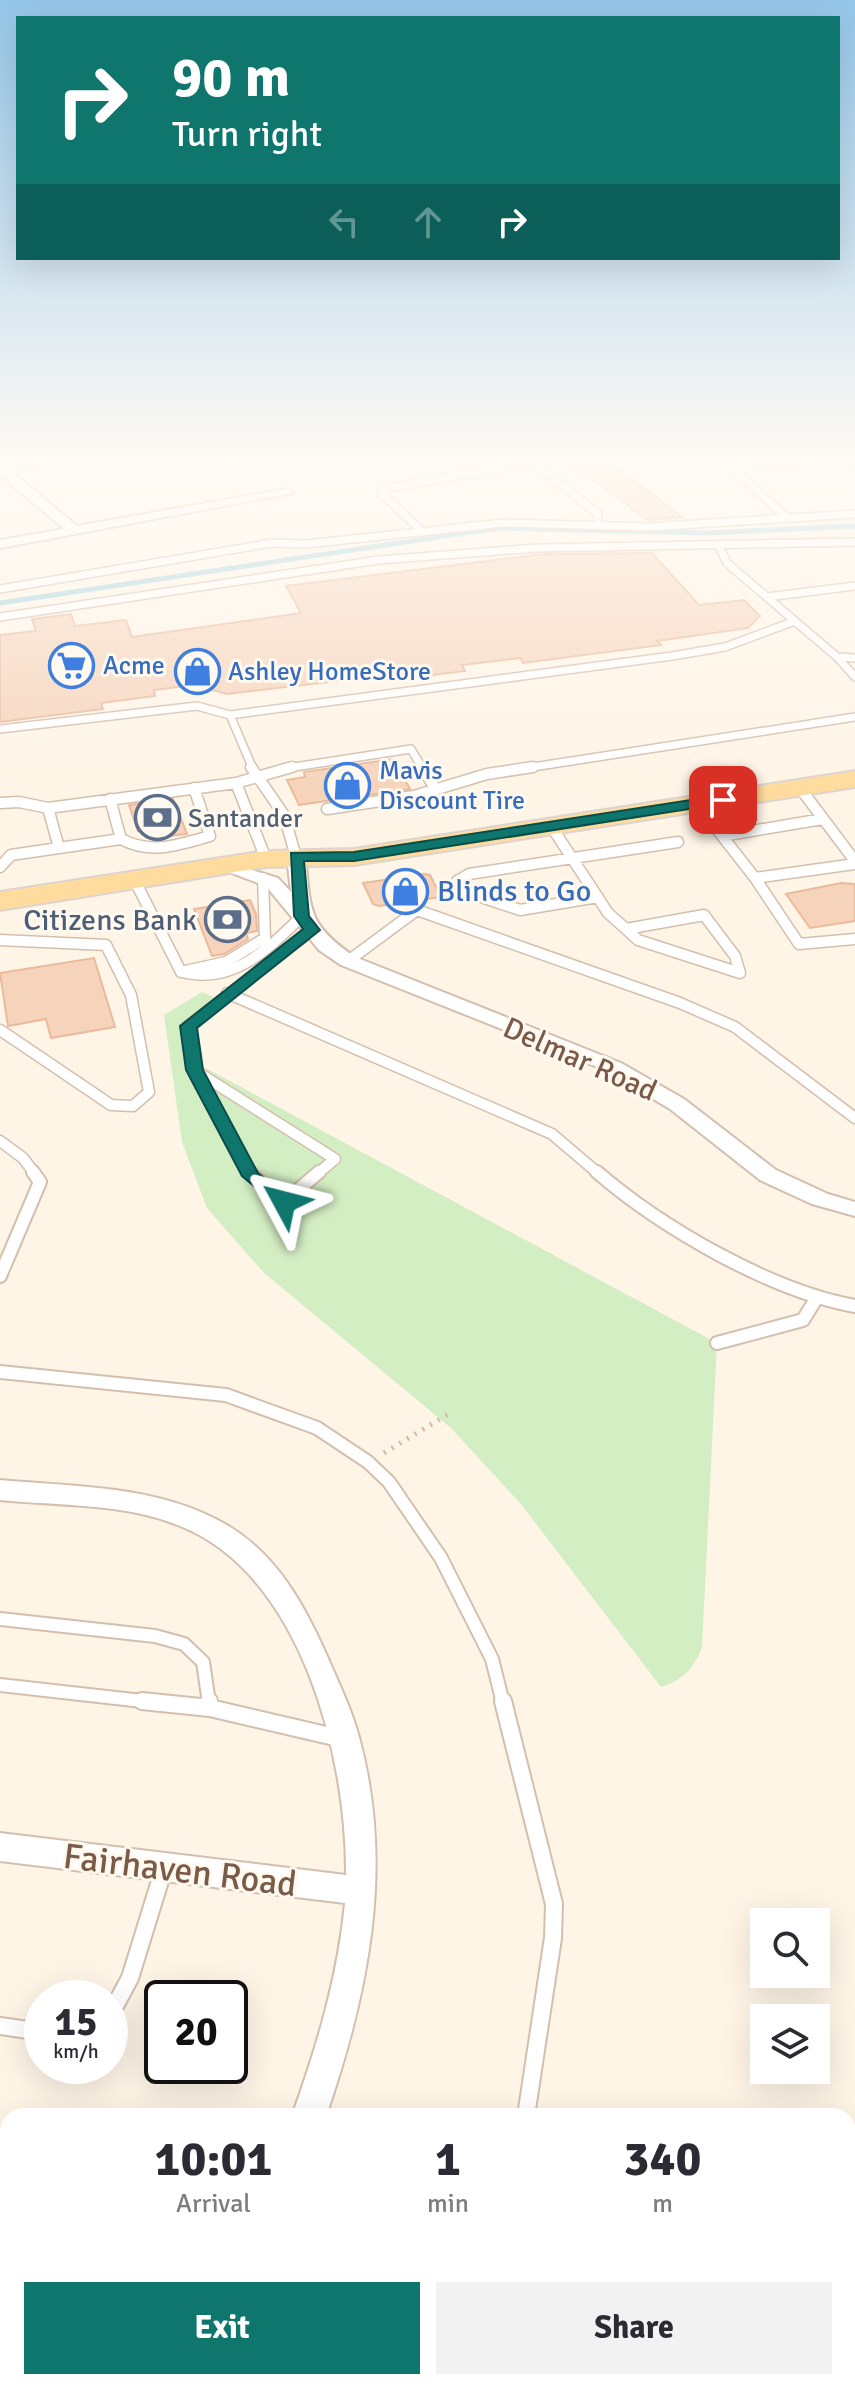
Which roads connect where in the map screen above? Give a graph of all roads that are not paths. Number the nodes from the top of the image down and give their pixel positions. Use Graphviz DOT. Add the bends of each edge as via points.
graph roads {
  1 [pos="127,567"];
  2 [pos="329,567"];
  3 [pos="732,567"];
  4 [pos="855,586"];
  5 [pos="0,589"];
  6 [pos="767,597"];
  7 [pos="0,617"];
  8 [pos="795,621"];
  9 [pos="837,657"];
  10 [pos="855,658"];
  11 [pos="855,677"];
  12 [pos="230,715"];
  13 [pos="855,717"];
  14 [pos="0,729"];
  15 [pos="853,777"];
  16 [pos="258,778"];
  17 [pos="236,783"];
  18 [pos="194,788"];
  19 [pos="800,788"];
  20 [pos="436,790"];
  21 [pos="110,799"];
  22 [pos="0,803"];
  23 [pos="697,804"];
  24 [pos="48,808"];
  25 [pos="327,809"];
  26 [pos="595,810"];
  27 [pos="823,819"];
  28 [pos="792,824"];
  29 [pos="551,826"];
  30 [pos="799,833"];
  31 [pos="722,836"];
  32 [pos="121,839"];
  33 [pos="678,842"];
  34 [pos="59,848"];
  35 [pos="296,857"];
  36 [pos="817,857"];
  37 [pos="573,859"];
  38 [pos="780,862"];
  39 [pos="855,863"];
  40 [pos="0,867"];
  41 [pos="826,868"];
  42 [pos="264,869"];
  43 [pos="788,873"];
  44 [pos="755,878"];
  45 [pos="135,881"];
  46 [pos="598,897"];
  47 [pos="0,901"];
  48 [pos="307,923"];
  49 [pos="625,929"];
  50 [pos="855,939"];
  51 [pos="0,940"];
  52 [pos="348,961"];
  53 [pos="181,972"];
  54 [pos="227,993"];
  55 [pos="0,1030"];
  56 [pos="194,1070"];
  57 [pos="855,1118"];
  58 [pos="0,1141"];
  59 [pos="855,1209"];
  60 [pos="0,1276"];
  61 [pos="816,1299"];
  62 [pos="855,1306"];
  63 [pos="717,1343"];
  64 [pos="0,1372"];
  65 [pos="0,1490"];
  66 [pos="0,1619"];
  67 [pos="0,1685"];
  68 [pos="210,1708"];
  69 [pos="346,1740"];
  70 [pos="0,1847"];
  71 [pos="164,1867"];
  72 [pos="360,1891"];
  73 [pos="128,1982"];
  74 [pos="0,2026"];
  75 [pos="24,2029"];
  76 [pos="312,2108"];
  77 [pos="527,2108"];
  1 -- 5 [label="lane"];
  2 -- 7 [label="lane"];
  3 -- 6 [label="lane"];
  4 -- 6 [label="lane"];
  6 -- 8 [label="lane"];
  8 -- 9 [label="lane"];
  8 -- 12 [label="lane" via="725,647 672,656"];
  9 -- 10 [label="lane"];
  9 -- 11 [label="lane"];
  12 -- 14 [label="lane" via="197,706"];
  12 -- 16 [label="lane"];
  13 -- 20 [label="lane" via="487,774"];
  15 -- 19 [label="main road"];
  15 -- 26 [label="main road"];
  16 -- 17 [label="lane"];
  16 -- 20 [label="lane" via="284,768 411,749"];
  16 -- 35 [label="lane" via="271,790 293,835"];
  17 -- 18 [label="lane"];
  17 -- 42 [label="lane"];
  18 -- 21 [label="lane"];
  18 -- 32 [label="lane" via="210,836 141,850"];
  19 -- 23 [label="main road"];
  19 -- 27 [label="lane"];
  20 -- 25 [label="lane"];
  21 -- 24 [label="lane"];
  21 -- 32 [label="lane"];
  22 -- 24 [label="lane"];
  23 -- 26 [label="main road"];
  23 -- 31 [label="lane"];
  24 -- 34 [label="lane"];
  26 -- 29 [label="main road"];
  26 -- 35 [label="main road" via="340,838"];
  27 -- 28 [label="lane"];
  27 -- 39 [label="lane"];
  28 -- 30 [label="lane"];
  28 -- 31 [label="lane" via="759,834"];
  29 -- 35 [label="main road" via="354,857"];
  29 -- 37 [label="lane"];
  31 -- 44 [label="lane"];
  32 -- 34 [label="lane"];
  33 -- 37 [label="lane"];
  34 -- 40 [label="lane" via="11,855"];
  35 -- 42 [label="main road"];
  35 -- 48 [label="street"];
  36 -- 41 [label="lane"];
  37 -- 46 [label="lane"];
  37 -- 46 [label="lane" via="469,874 457,881 460,890 520,910"];
  38 -- 43 [label="lane"];
  39 -- 41 [label="lane"];
  41 -- 43 [label="lane"];
  42 -- 45 [label="main road" via="222,866"];
  42 -- 48 [label="street, Delmar Road"];
  42 -- 53 [label="lane" via="260,893 265,938 226,962"];
  43 -- 44 [label="lane"];
  44 -- 50 [label="lane" via="799,944"];
  45 -- 47 [label="main road"];
  45 -- 53 [label="lane"];
  46 -- 49 [label="lane"];
  48 -- 52 [label="street, Delmar Road"];
  48 -- 53 [label="lane" via="232,974 197,978"];
  48 -- 54 [label="lane"];
  49 -- 49 [label="lane" via="638,940 740,973 735,956 704,915"];
  51 -- 55 [label="lane" via="106,945 117,957 138,1025 149,1092 136,1106 111,1105"];
  52 -- 57 [label="lane" via="417,910 735,1027"];
  52 -- 59 [label="street, Delmar Road" via="614,1067 677,1104 768,1175"];
  54 -- 56 [label="lane" via="188,1026"];
  54 -- 61 [label="lane" via="552,1134 673,1230"];
  56 -- 56 [label="lane" via="251,1176 284,1202 335,1159"];
  58 -- 60 [label="lane" via="23,1158 40,1182"];
  61 -- 62 [label="lane"];
  61 -- 63 [label="lane" via="803,1320"];
  64 -- 77 [label="lane" via="226,1395 317,1428 389,1482 441,1558 492,1659 543,1852 554,1904 553,1938"];
  65 -- 69 [label="street" via="143,1506 213,1529 235,1544 277,1588 302,1631"];
  66 -- 68 [label="lane" via="155,1636 184,1644 203,1662"];
  67 -- 68 [label="lane"];
  68 -- 69 [label="lane"];
  69 -- 72 [label="street" via="362,1835"];
  70 -- 71 [label="street, Fairhaven Road"];
  71 -- 72 [label="street, Fairhaven Road"];
  71 -- 73 [label="lane"];
  72 -- 76 [label="street" via="353,1969"];
  74 -- 75 [label="lane"];
}
